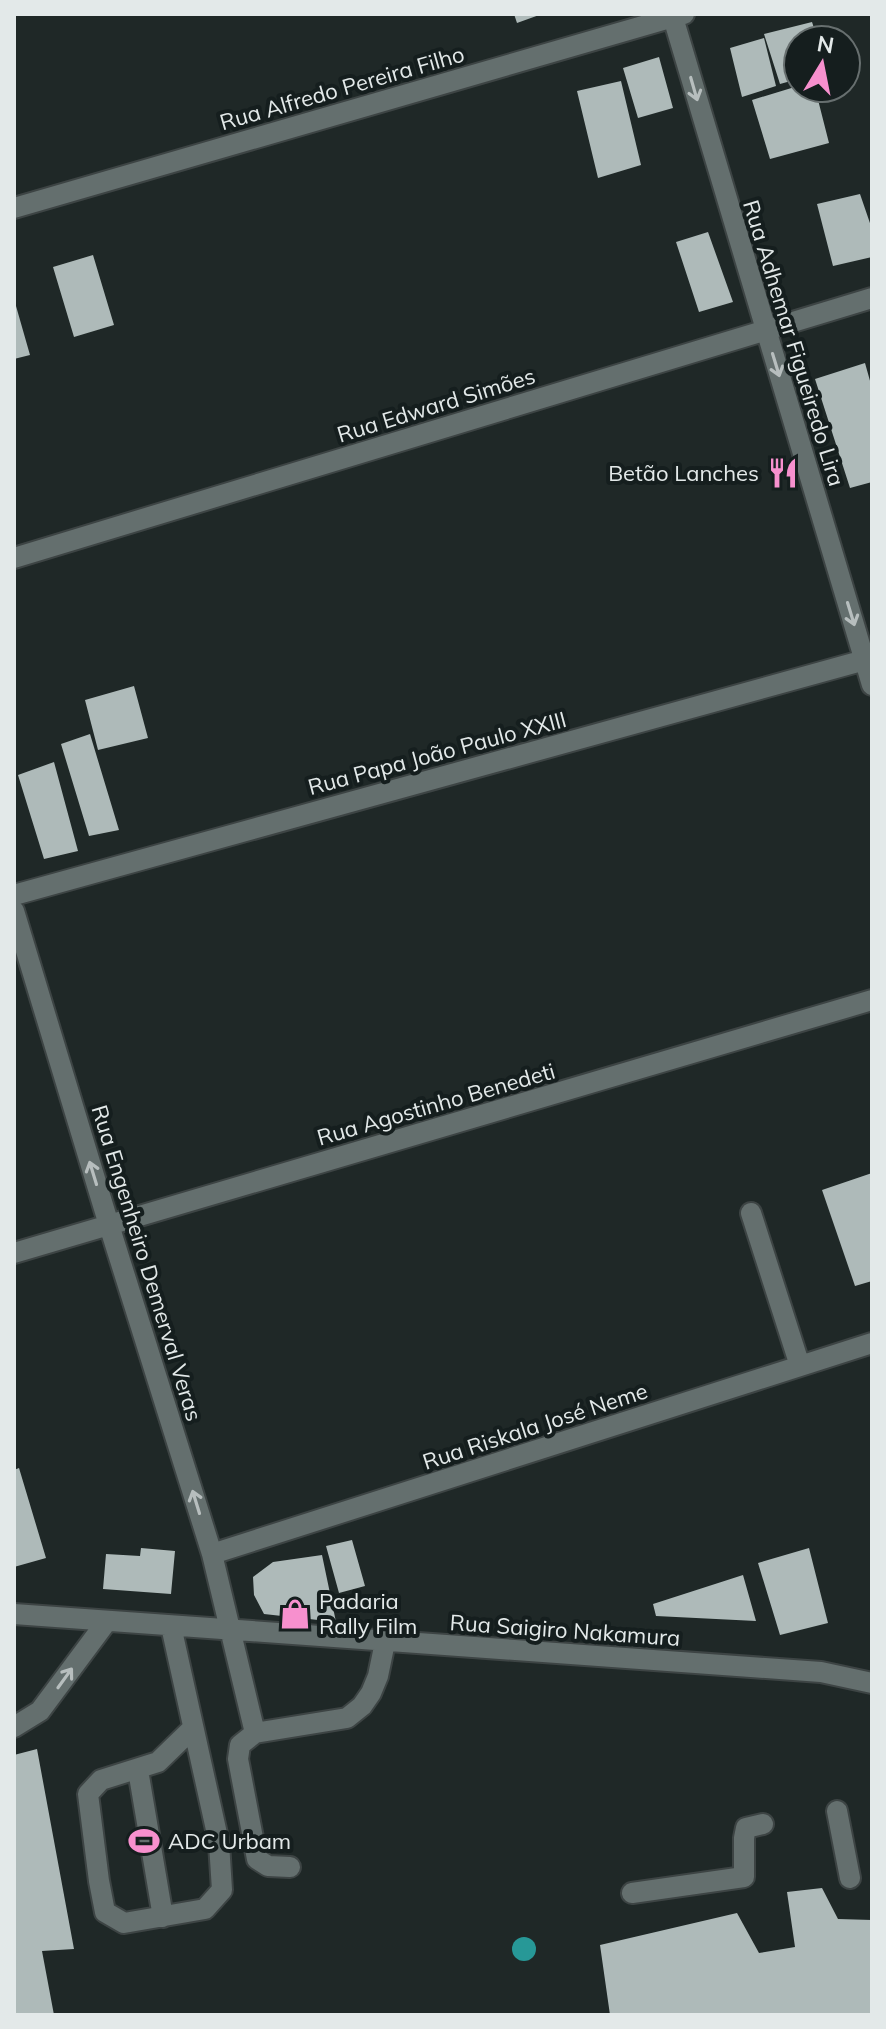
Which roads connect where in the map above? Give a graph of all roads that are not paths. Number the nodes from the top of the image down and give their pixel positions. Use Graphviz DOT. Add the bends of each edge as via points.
graph roads {
  1 [pos="676,15"];
  2 [pos="14,208"];
  3 [pos="872,298"];
  4 [pos="765,330"];
  5 [pos="14,558"];
  6 [pos="868,659"];
  7 [pos="872,685"];
  8 [pos="14,895"];
  9 [pos="14,911"];
  10 [pos="872,1000"];
  11 [pos="751,1213"];
  12 [pos="109,1225"];
  13 [pos="14,1253"];
  14 [pos="872,1343"];
  15 [pos="800,1366"];
  16 [pos="212,1554"];
  17 [pos="14,1614"];
  18 [pos="107,1621"];
  19 [pos="171,1626"];
  20 [pos="231,1631"];
  21 [pos="385,1642"];
  22 [pos="872,1683"];
  23 [pos="14,1727"];
  24 [pos="193,1728"];
  25 [pos="255,1733"];
  26 [pos="138,1770"];
  27 [pos="837,1811"];
  28 [pos="763,1824"];
  29 [pos="290,1867"];
  30 [pos="850,1878"];
  31 [pos="632,1893"];
  32 [pos="163,1917"];
  1 -- 2 [label="street, Rua Alfredo Pereira Filho"];
  1 -- 4 [label="street, Rua Adhemar Figueiredo Lira, one-way"];
  3 -- 4 [label="street, Rua Edward Simões"];
  4 -- 5 [label="street, Rua Edward Simões"];
  4 -- 6 [label="street, Rua Adhemar Figueiredo Lira, one-way"];
  6 -- 7 [label="street, Rua Adhemar Figueiredo Lira"];
  6 -- 8 [label="street, Rua Papa João Paulo XXIII"];
  12 -- 9 [label="street, Rua Engenheiro Demerval Veras, one-way"];
  10 -- 12 [label="street, Rua Agostinho Benedeti"];
  11 -- 15 [label="street"];
  12 -- 13 [label="street, Rua Agostinho Benedeti"];
  16 -- 12 [label="street, Rua Engenheiro Demerval Veras, one-way"];
  14 -- 15 [label="street, Rua Riskala José Neme"];
  15 -- 16 [label="street, Rua Riskala José Neme"];
  16 -- 20 [label="street, Rua Engenheiro Demerval Veras"];
  17 -- 18 [label="street, Rua Saigiro Nakamura"];
  18 -- 19 [label="street, Rua Saigiro Nakamura"];
  23 -- 18 [label="street, one-way" via="40,1711"];
  19 -- 20 [label="street, Rua Saigiro Nakamura"];
  19 -- 24 [label="street"];
  20 -- 21 [label="street, Rua Saigiro Nakamura"];
  20 -- 25 [label="street, Rua Engenheiro Demerval Veras"];
  21 -- 22 [label="street, Rua Saigiro Nakamura" via="821,1672"];
  21 -- 25 [label="street" via="371,1693 347,1718"];
  24 -- 26 [label="street" via="158,1762"];
  24 -- 32 [label="street" via="219,1843 222,1890 205,1909"];
  25 -- 29 [label="street" via="240,1745 238,1759 257,1859 268,1866"];
  26 -- 32 [label="street"];
  26 -- 32 [label="street" via="101,1780 88,1794 99,1881 105,1912 124,1923"];
  27 -- 30 [label="street"];
  28 -- 31 [label="street" via="746,1828 744,1877"];
}
